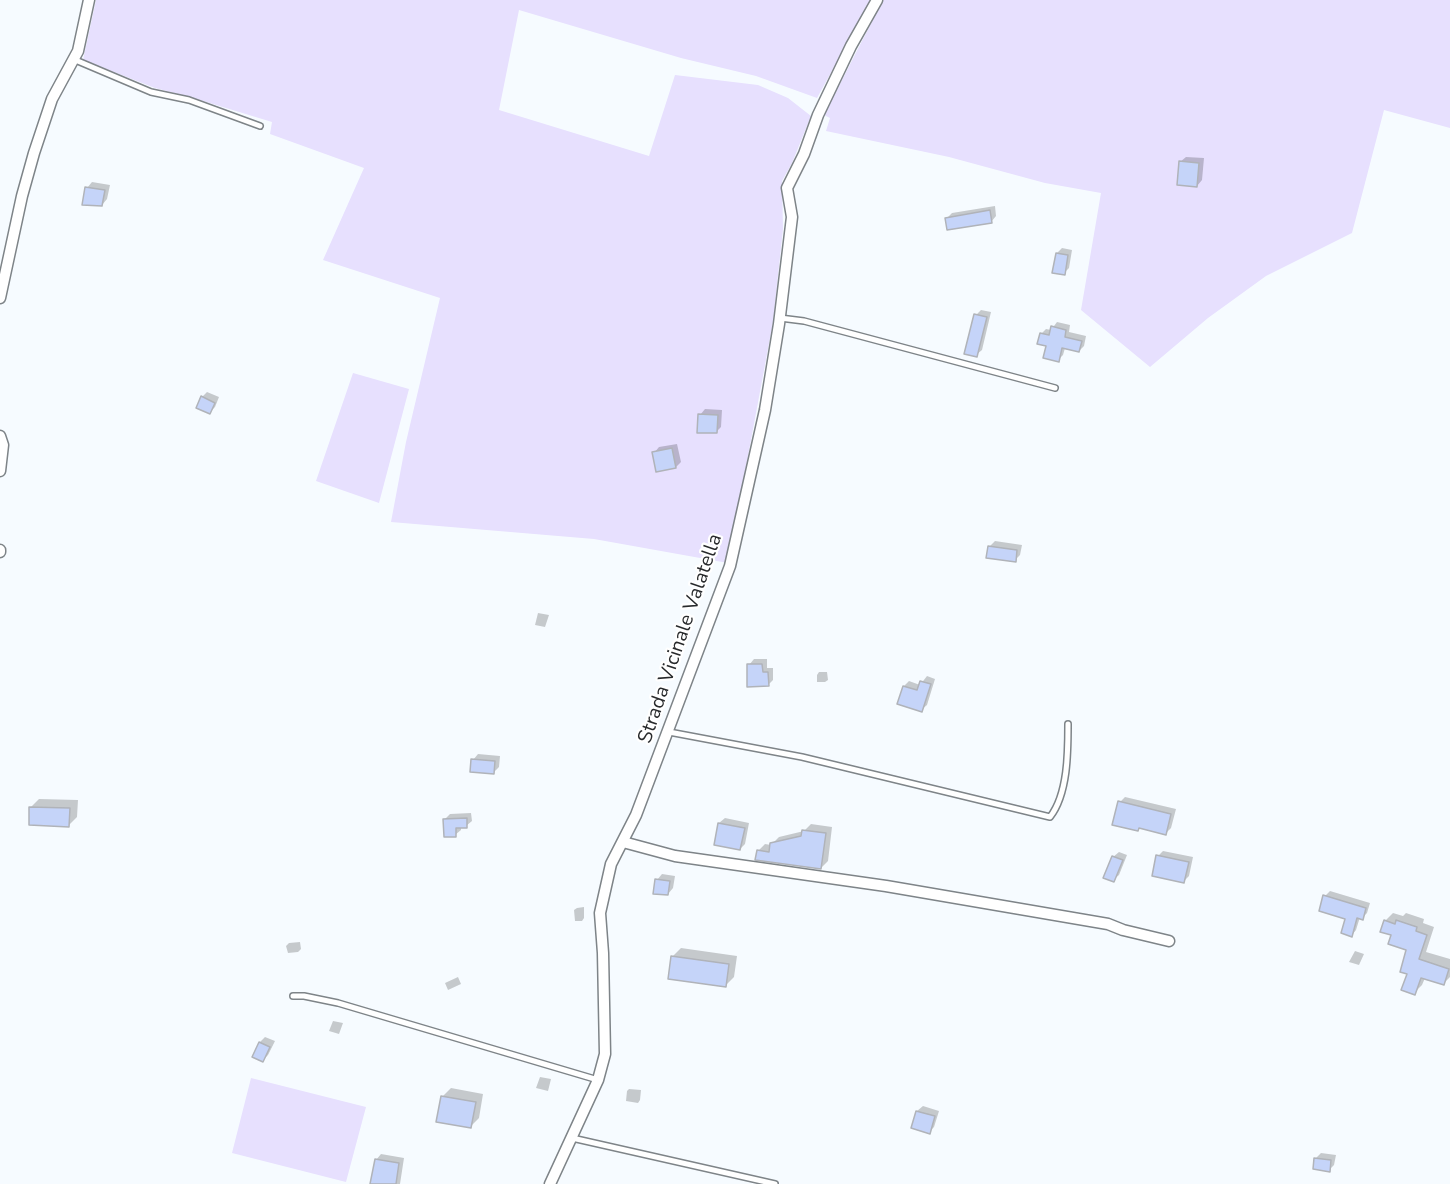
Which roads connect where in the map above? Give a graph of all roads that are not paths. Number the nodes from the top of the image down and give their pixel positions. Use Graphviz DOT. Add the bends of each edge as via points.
graph roads {
  1 [pos="88,0"];
  2 [pos="877,0"];
  3 [pos="74,59"];
  4 [pos="260,126"];
  5 [pos="0,298"];
  6 [pos="780,318"];
  7 [pos="1055,388"];
  8 [pos="0,436"];
  9 [pos="0,471"];
  10 [pos="1068,724"];
  11 [pos="669,732"];
  12 [pos="623,842"];
  13 [pos="1169,941"];
  14 [pos="293,996"];
  15 [pos="598,1080"];
  16 [pos="570,1138"];
  17 [pos="550,1184"];
  18 [pos="775,1184"];
  1 -- 3 [label="street"];
  2 -- 6 [label="street, Strada Vicinale Valatella" via="851,46 787,188 792,218"];
  3 -- 4 [label="lane" via="151,92 189,100"];
  3 -- 5 [label="street" via="52,99 34,153"];
  6 -- 7 [label="lane" via="804,321"];
  6 -- 11 [label="street, Strada Vicinale Valatella" via="765,410 730,566"];
  8 -- 9 [label="street"];
  10 -- 11 [label="lane" via="1066,773 1050,817 802,757"];
  11 -- 12 [label="street, Strada Vicinale Valatella"];
  12 -- 13 [label="street" via="675,856 886,886 1108,924"];
  12 -- 15 [label="street, Strada Vicinale Valatella" via="611,864 600,913 605,1054"];
  14 -- 15 [label="lane" via="338,1003"];
  15 -- 16 [label="street, Strada Vicinale Valatella"];
  16 -- 17 [label="street, Strada Vicinale Valatella"];
  16 -- 18 [label="lane"];
}
